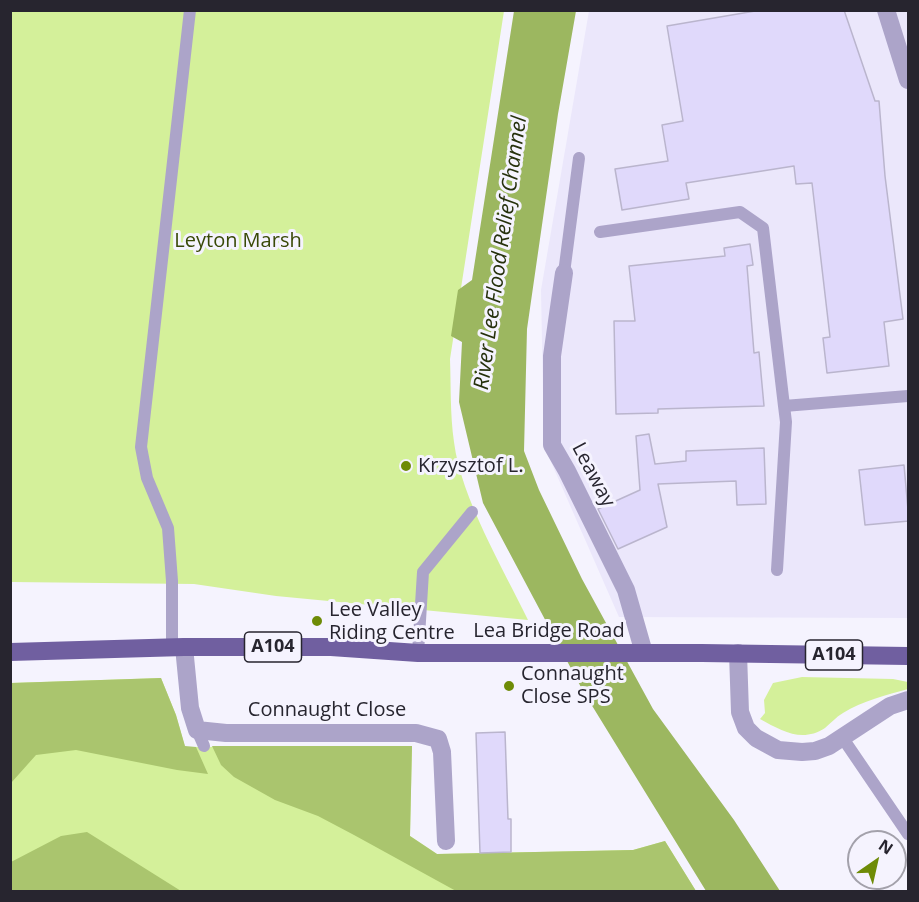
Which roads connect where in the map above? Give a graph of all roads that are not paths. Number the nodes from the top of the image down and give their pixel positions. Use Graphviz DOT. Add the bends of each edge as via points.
graph roads {
  1 [pos="190,10"];
  2 [pos="886,10"];
  3 [pos="909,80"];
  4 [pos="579,158"];
  5 [pos="600,232"];
  6 [pos="564,273"];
  7 [pos="909,396"];
  8 [pos="784,406"];
  9 [pos="472,512"];
  10 [pos="777,570"];
  11 [pos="178,647"];
  12 [pos="10,652"];
  13 [pos="418,653"];
  14 [pos="738,653"];
  15 [pos="635,654"];
  16 [pos="909,656"];
  17 [pos="909,700"];
  18 [pos="842,736"];
  19 [pos="909,834"];
  20 [pos="446,841"];
  1 -- 11 [label="lane" via="141,447 147,478 168,528"];
  2 -- 3 [label="street"];
  4 -- 6 [label="lane"];
  5 -- 8 [label="lane" via="741,212 763,228"];
  6 -- 15 [label="street, Leaway" via="552,356 552,445 626,590"];
  7 -- 8 [label="lane"];
  8 -- 10 [label="lane"];
  9 -- 13 [label="lane" via="423,572"];
  11 -- 12 [label="main road, Lea Bridge Road / A104"];
  11 -- 13 [label="main road, Lea Bridge Road / A104" via="331,647"];
  11 -- 20 [label="street, Connaught Close" via="190,708 201,738 226,732 416,733 434,737 442,752"];
  13 -- 15 [label="main road, Lea Bridge Road / A104"];
  14 -- 15 [label="main road, Lea Bridge Road / A104"];
  14 -- 16 [label="main road, Lea Bridge Road / A104"];
  14 -- 18 [label="street" via="740,712 746,728 756,738 778,750 802,752 829,746"];
  17 -- 18 [label="street" via="890,706"];
  18 -- 19 [label="lane"];
}
